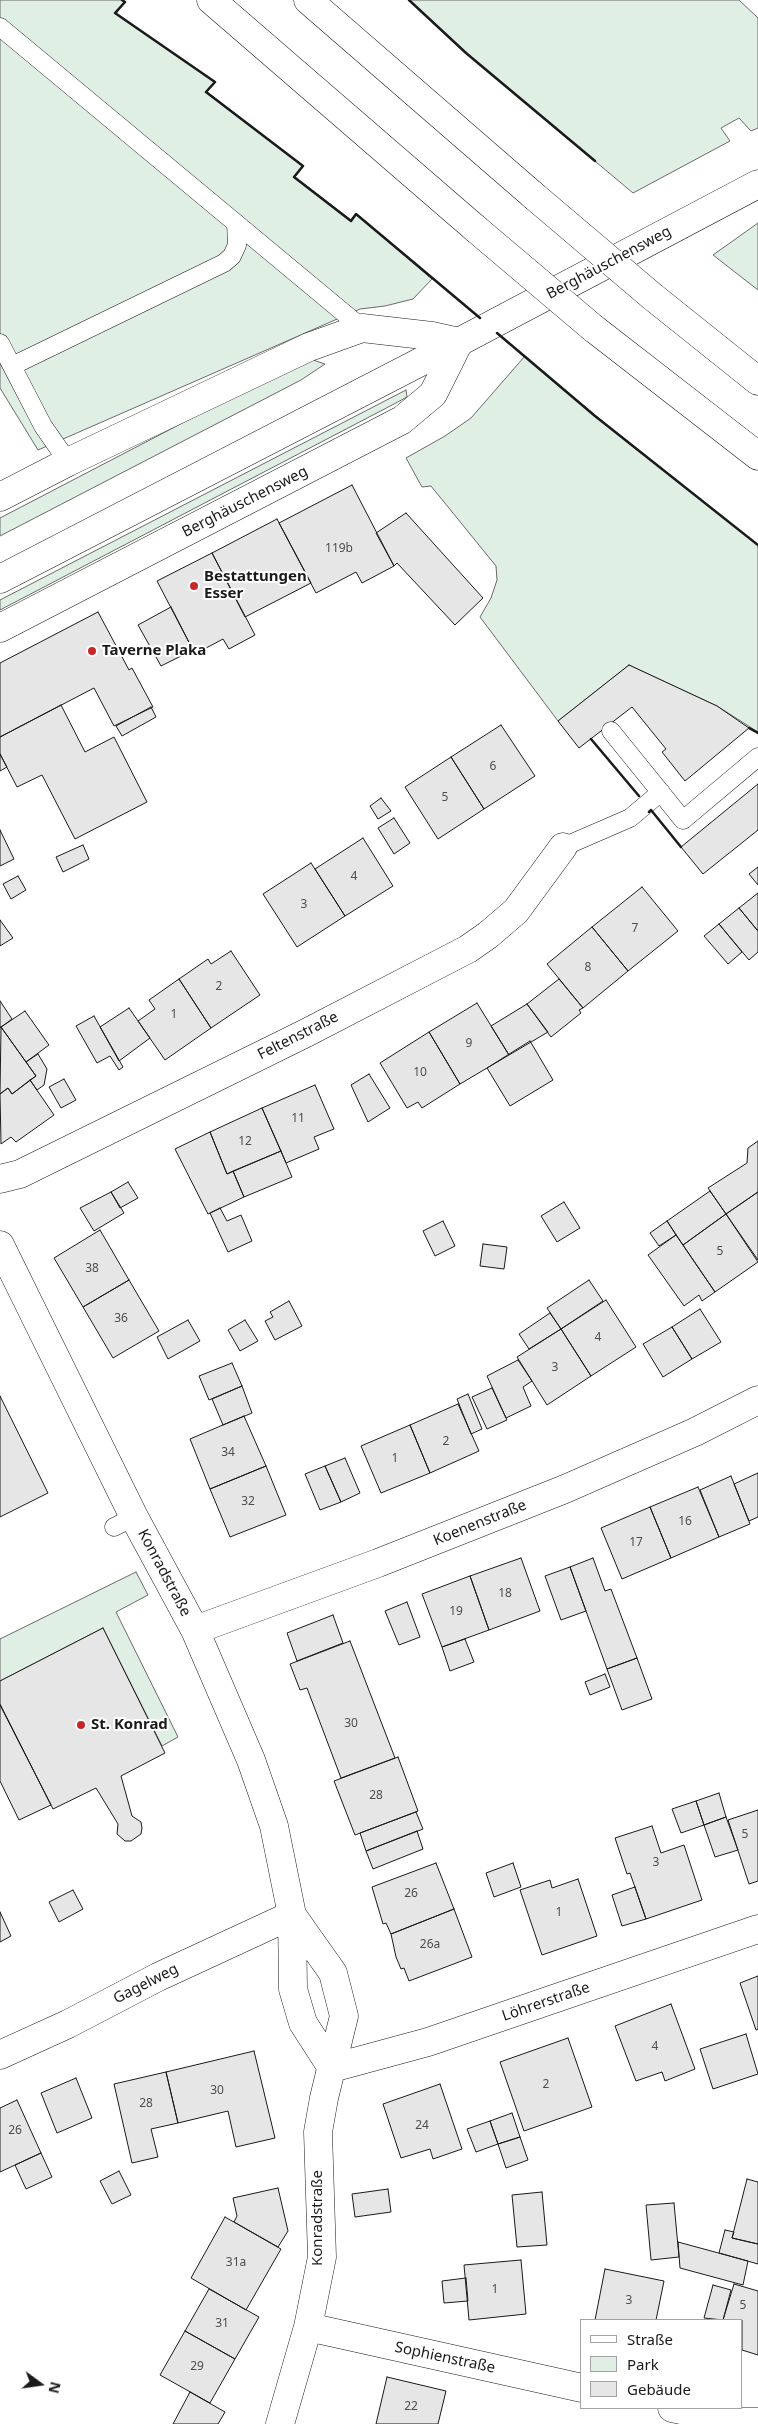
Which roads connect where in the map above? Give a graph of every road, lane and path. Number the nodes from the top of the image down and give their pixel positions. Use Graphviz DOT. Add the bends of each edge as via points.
graph roads {
  1 [pos="211,0"];
  2 [pos="308,0"];
  3 [pos="0,27"];
  4 [pos="758,184"];
  5 [pos="236,223"];
  6 [pos="362,328"];
  7 [pos="459,342"];
  8 [pos="0,343"];
  9 [pos="12,366"];
  10 [pos="758,381"];
  11 [pos="758,456"];
  12 [pos="68,462"];
  13 [pos="0,497"];
  14 [pos="0,579"];
  15 [pos="0,628"];
  16 [pos="611,731"];
  17 [pos="758,757"];
  18 [pos="661,792"];
  19 [pos="563,847"];
  20 [pos="0,1179"];
  21 [pos="0,1245"];
  22 [pos="758,1400"];
  23 [pos="195,1630"];
  24 [pos="292,1916"];
  25 [pos="758,1929"];
  26 [pos="0,2055"];
  27 [pos="332,2068"];
  28 [pos="308,2327"];
  29 [pos="580,2388"];
  30 [pos="677,2409"];
  31 [pos="758,2422"];
  32 [pos="280,2424"];
  1 -- 11 [label="main road, bridge" via="593,328"];
  2 -- 10 [label="main road, bridge" via="653,297"];
  3 -- 5 [label="lane"];
  4 -- 7 [label="main road, Berghäuschensweg"];
  5 -- 6 [label="lane"];
  5 -- 9 [label="lane" via="237,245 224,263"];
  6 -- 7 [label="main road"];
  6 -- 12 [label="main road" via="309,347"];
  7 -- 14 [label="main road, Berghäuschensweg"];
  7 -- 15 [label="main road, Berghäuschensweg" via="433,394 402,420"];
  8 -- 9 [label="lane"];
  9 -- 12 [label="lane" via="44,426"];
  12 -- 13 [label="main road"];
  16 -- 18 [label="lane"];
  17 -- 18 [label="lane" via="683,820"];
  18 -- 19 [label="lane" via="630,818"];
  19 -- 20 [label="main road, Feltenstraße" via="516,911 468,949 29,1170"];
  21 -- 23 [label="main road, Konradstraße" via="124,1522"];
  22 -- 23 [label="main road, Koenenstraße" via="695,1432 565,1489 378,1563"];
  23 -- 24 [label="main road, Konradstraße" via="251,1760 274,1826"];
  24 -- 26 [label="main road, Gagelweg" via="158,1977"];
  24 -- 27 [label="main road, Konradstraße" via="293,1989 303,2023"];
  24 -- 27 [label="main road, Konradstraße" via="333,1974 339,1993 344,2016"];
  25 -- 27 [label="main road, Löhrerstraße" via="428,2042"];
  27 -- 28 [label="main road, Konradstraße" via="318,2132 322,2257"];
  28 -- 29 [label="main road, Sophienstraße"];
  28 -- 32 [label="main road, Konradstraße"];
  30 -- 31 [label="main road" via="736,2422"];
}
